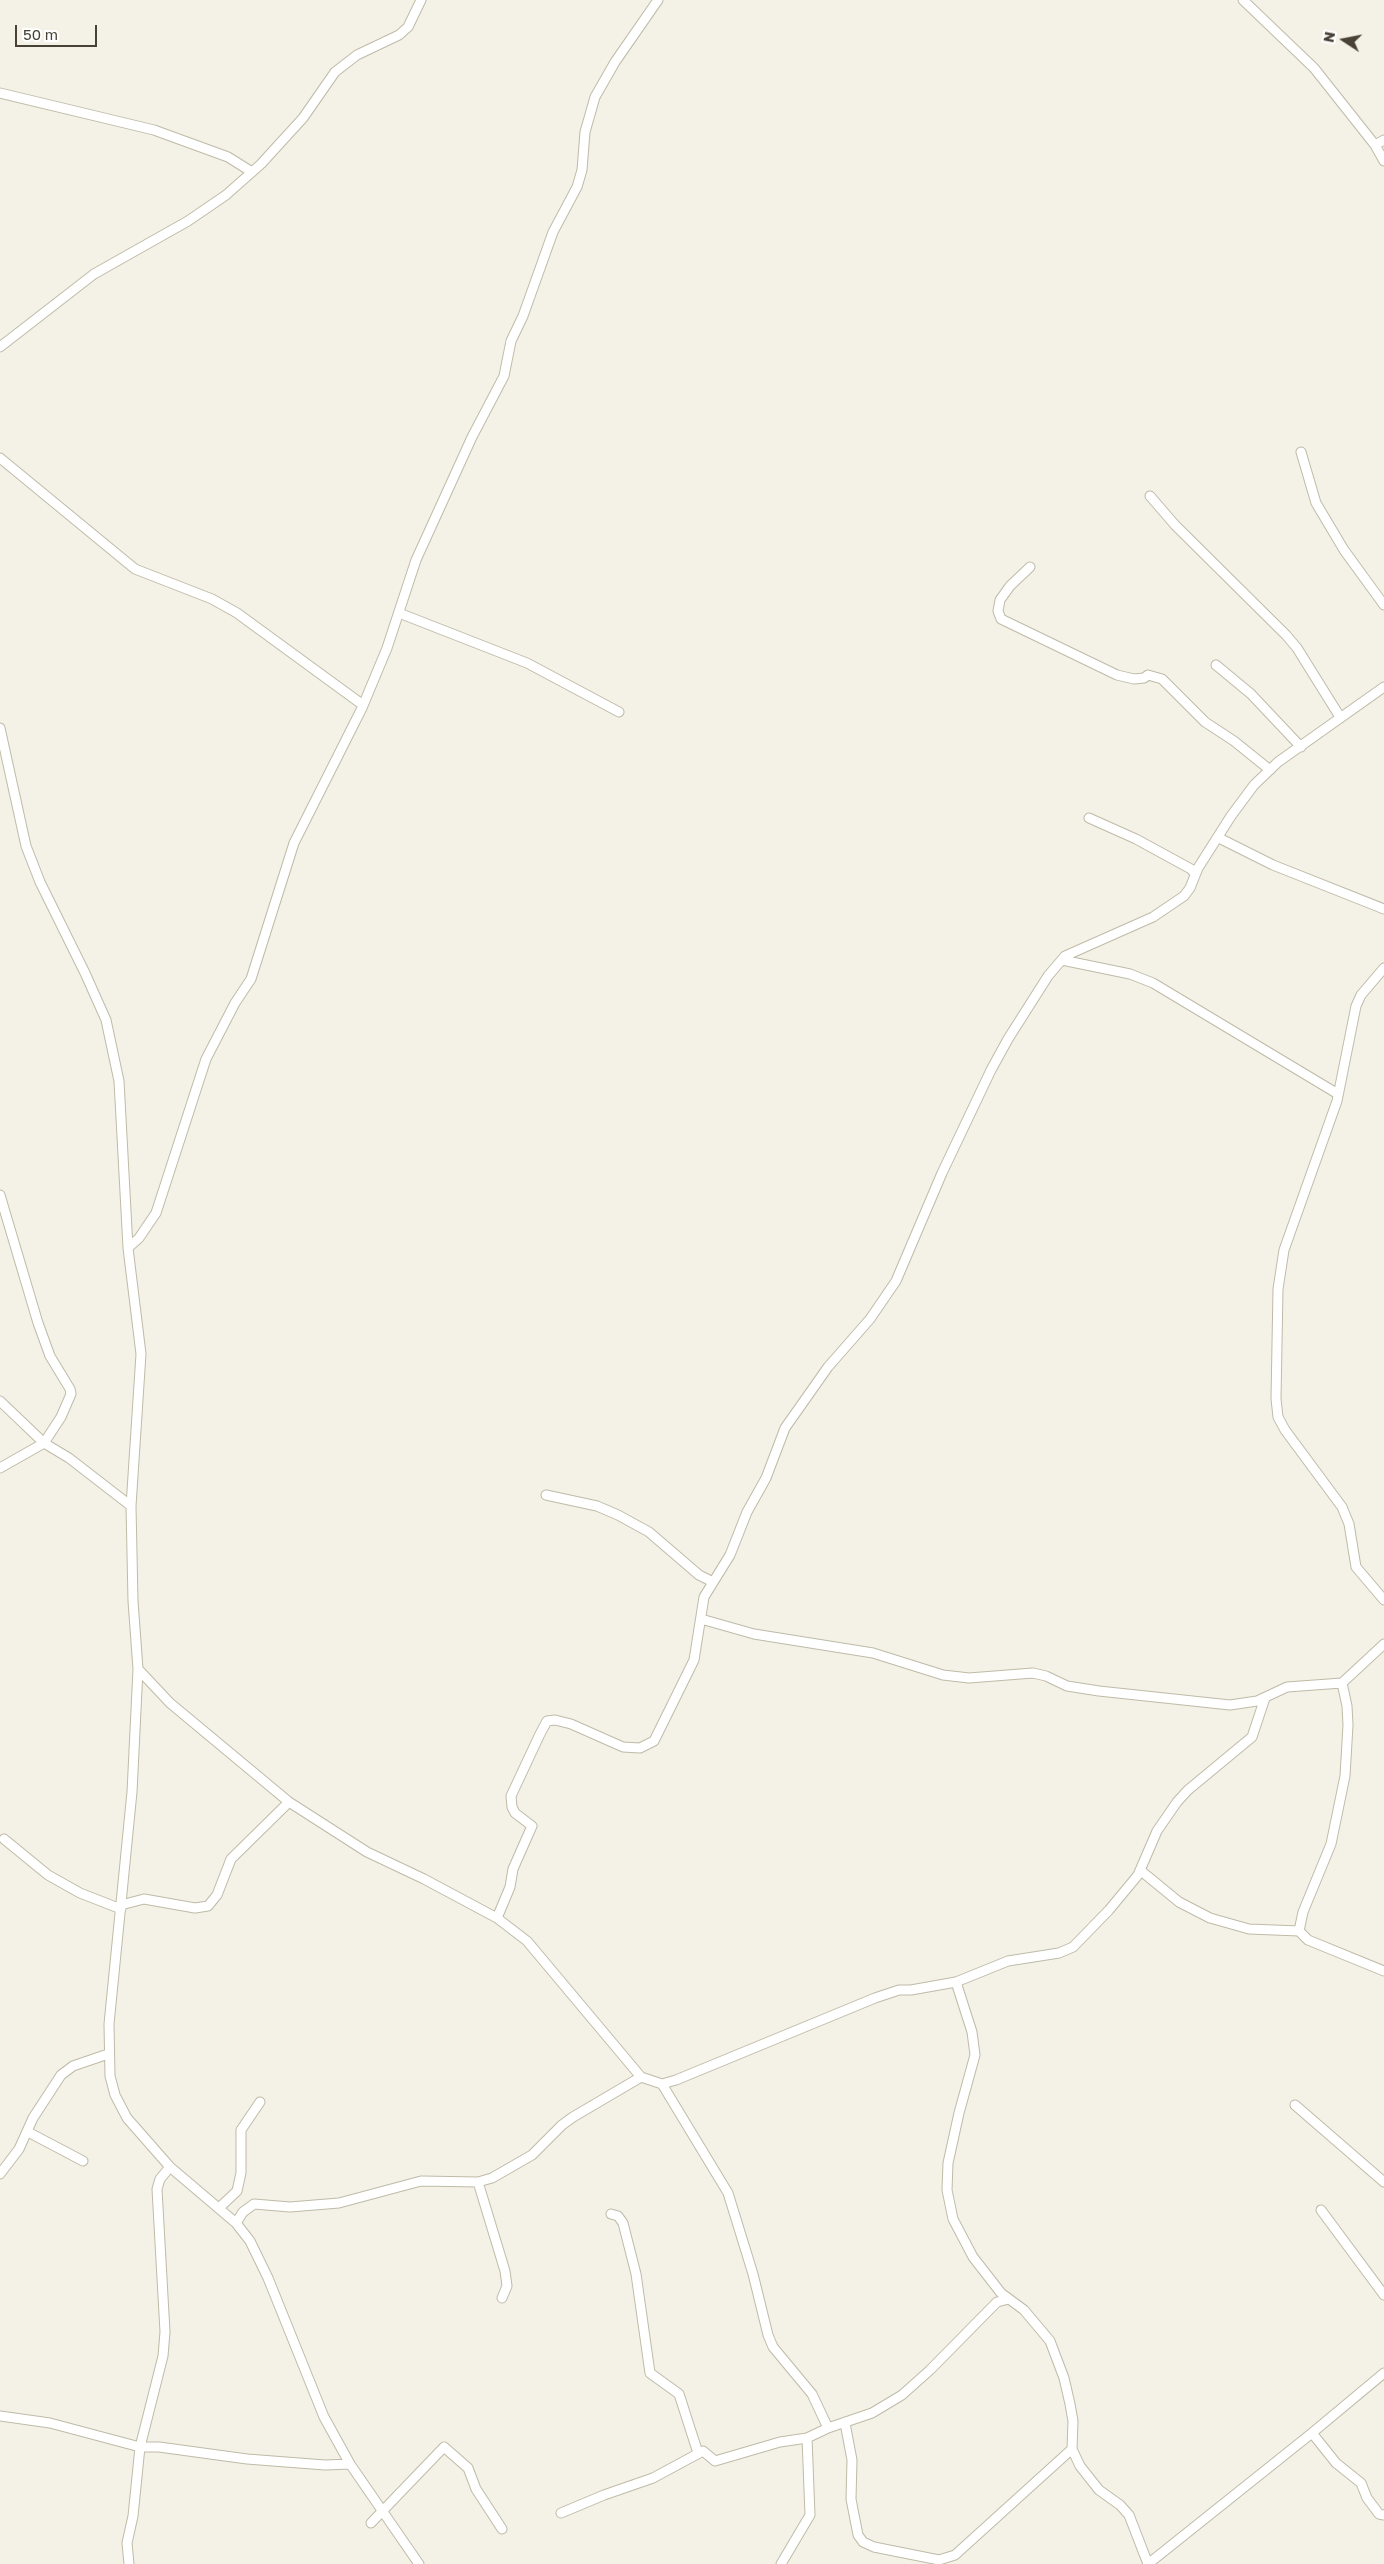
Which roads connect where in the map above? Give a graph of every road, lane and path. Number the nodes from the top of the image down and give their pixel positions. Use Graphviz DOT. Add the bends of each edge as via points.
graph roads {
  1 [pos="421,0"];
  2 [pos="658,0"];
  3 [pos="1243,0"];
  4 [pos="0,93"];
  5 [pos="1384,140"];
  6 [pos="1375,145"];
  7 [pos="1384,161"];
  8 [pos="252,172"];
  9 [pos="0,347"];
  10 [pos="1301,452"];
  11 [pos="0,458"];
  12 [pos="1150,496"];
  13 [pos="1030,567"];
  14 [pos="1384,605"];
  15 [pos="399,613"];
  16 [pos="1216,665"];
  17 [pos="1384,687"];
  18 [pos="363,704"];
  19 [pos="619,712"];
  20 [pos="1340,717"];
  21 [pos="0,728"];
  22 [pos="1300,746"];
  23 [pos="1270,770"];
  24 [pos="1088,818"];
  25 [pos="1218,838"];
  26 [pos="1195,874"];
  27 [pos="1384,909"];
  28 [pos="1062,960"];
  29 [pos="1384,968"];
  30 [pos="1338,1094"];
  31 [pos="0,1195"];
  32 [pos="128,1248"];
  33 [pos="0,1401"];
  34 [pos="44,1443"];
  35 [pos="0,1468"];
  36 [pos="546,1495"];
  37 [pos="131,1506"];
  38 [pos="713,1582"];
  39 [pos="1384,1600"];
  40 [pos="700,1619"];
  41 [pos="1384,1644"];
  42 [pos="138,1669"];
  43 [pos="1342,1683"];
  44 [pos="1265,1698"];
  45 [pos="289,1802"];
  46 [pos="4,1839"];
  47 [pos="1140,1870"];
  48 [pos="121,1907"];
  49 [pos="497,1918"];
  50 [pos="1299,1932"];
  51 [pos="1384,1971"];
  52 [pos="956,1982"];
  53 [pos="108,2054"];
  54 [pos="640,2077"];
  55 [pos="662,2084"];
  56 [pos="260,2102"];
  57 [pos="1295,2105"];
  58 [pos="28,2132"];
  59 [pos="83,2161"];
  60 [pos="170,2167"];
  61 [pos="0,2174"];
  62 [pos="478,2182"];
  63 [pos="1384,2182"];
  64 [pos="219,2208"];
  65 [pos="1321,2210"];
  66 [pos="611,2214"];
  67 [pos="236,2223"];
  68 [pos="1384,2295"];
  69 [pos="502,2298"];
  70 [pos="1009,2299"];
  71 [pos="1384,2373"];
  72 [pos="0,2416"];
  73 [pos="845,2423"];
  74 [pos="828,2428"];
  75 [pos="1312,2433"];
  76 [pos="807,2438"];
  77 [pos="140,2446"];
  78 [pos="1072,2449"];
  79 [pos="698,2453"];
  80 [pos="350,2464"];
  81 [pos="384,2512"];
  82 [pos="562,2513"];
  83 [pos="1384,2515"];
  84 [pos="371,2523"];
  85 [pos="502,2529"];
  86 [pos="129,2564"];
  87 [pos="419,2564"];
  88 [pos="781,2564"];
  89 [pos="1148,2564"];
  1 -- 8 [label="street" via="415,16 403,31 357,55 335,72 303,118"];
  2 -- 15 [label="street" via="595,97 585,132 582,170 577,187 550,240 511,341 504,376 416,560"];
  3 -- 6 [label="street" via="1314,68"];
  4 -- 8 [label="street" via="154,130 228,157"];
  5 -- 6 [label="street"];
  6 -- 7 [label="street"];
  8 -- 9 [label="street" via="208,209 94,274"];
  10 -- 14 [label="street" via="1316,503 1344,550"];
  11 -- 18 [label="street" via="134,569 212,599 237,613"];
  12 -- 20 [label="street" via="1286,635"];
  13 -- 23 [label="street" via="1000,600 998,611 1001,619 1117,675 1144,678 1148,675 1162,679 1205,722"];
  15 -- 18 [label="street"];
  15 -- 19 [label="street" via="527,663"];
  16 -- 22 [label="street" via="1252,694"];
  17 -- 20 [label="street"];
  18 -- 32 [label="street" via="286,860 251,979 206,1059 156,1213"];
  20 -- 22 [label="street"];
  21 -- 32 [label="street" via="26,846 51,906 95,993 112,1046 122,1114"];
  22 -- 23 [label="street"];
  23 -- 25 [label="street" via="1244,798"];
  24 -- 26 [label="street" via="1136,839"];
  25 -- 26 [label="street"];
  25 -- 27 [label="street" via="1273,865"];
  26 -- 28 [label="street" via="1188,891 1171,907"];
  28 -- 30 [label="street" via="1130,974 1153,983"];
  28 -- 38 [label="street" via="1039,990 994,1063 896,1281 870,1319 828,1367 789,1420 730,1555"];
  29 -- 30 [label="street" via="1356,1006"];
  30 -- 39 [label="street" via="1282,1256 1278,1289 1276,1410 1284,1430 1342,1507 1349,1524 1356,1567"];
  31 -- 34 [label="street" via="50,1356 70,1389 67,1406"];
  32 -- 37 [label="street" via="141,1354"];
  33 -- 34 [label="street"];
  34 -- 35 [label="street"];
  34 -- 37 [label="street" via="69,1458"];
  36 -- 38 [label="street" via="597,1506 618,1515 650,1532 699,1575"];
  37 -- 42 [label="street"];
  38 -- 40 [label="street" via="704,1597"];
  40 -- 44 [label="street" via="762,1635 873,1653 927,1672 961,1678 1033,1674 1067,1686 1222,1704 1249,1703"];
  40 -- 49 [label="street" via="691,1668 654,1741 647,1746 622,1747 561,1721 551,1720 545,1725 511,1796 515,1813 532,1826"];
  41 -- 43 [label="street"];
  42 -- 45 [label="street" via="170,1703"];
  42 -- 48 [label="street" via="137,1725"];
  43 -- 44 [label="street" via="1287,1687"];
  43 -- 50 [label="street" via="1348,1725 1344,1785 1331,1844 1302,1912"];
  44 -- 47 [label="street" via="1252,1737 1199,1780 1178,1802 1157,1831"];
  45 -- 48 [label="street" via="231,1859 217,1895 208,1906 195,1908 144,1899"];
  45 -- 49 [label="street" via="367,1852"];
  46 -- 48 [label="street" via="48,1875 80,1893"];
  47 -- 50 [label="street" via="1179,1902 1210,1918 1249,1929"];
  47 -- 52 [label="street" via="1109,1910 1073,1947 1059,1953 1008,1961"];
  48 -- 53 [label="street"];
  49 -- 54 [label="street" via="527,1941"];
  50 -- 51 [label="street" via="1308,1940"];
  52 -- 55 [label="street" via="899,1990 875,1998"];
  52 -- 70 [label="street" via="972,2032 975,2055 951,2145 947,2177 949,2203 953,2219 973,2257"];
  53 -- 58 [label="street" via="73,2066 61,2075 48,2092"];
  53 -- 60 [label="street" via="114,2095 127,2118"];
  54 -- 55 [label="street"];
  54 -- 62 [label="street" via="562,2125 524,2160"];
  55 -- 74 [label="street" via="728,2192 773,2347 812,2394"];
  56 -- 64 [label="street" via="241,2130 241,2173 237,2191"];
  57 -- 63 [label="street"];
  58 -- 59 [label="street"];
  58 -- 61 [label="street"];
  60 -- 64 [label="street"];
  60 -- 77 [label="street" via="160,2179 157,2189 163,2282 163,2356"];
  62 -- 67 [label="street" via="421,2181 339,2203 290,2207 254,2204"];
  62 -- 69 [label="street" via="505,2271 507,2286"];
  64 -- 67 [label="street"];
  65 -- 68 [label="street"];
  66 -- 79 [label="street" via="618,2216 623,2223 636,2274 650,2373 679,2394"];
  67 -- 80 [label="street" via="258,2256 314,2395"];
  70 -- 73 [label="street" via="997,2302 902,2395 879,2410"];
  70 -- 78 [label="street" via="1050,2341 1070,2404"];
  71 -- 75 [label="street"];
  72 -- 77 [label="street" via="50,2424"];
  73 -- 74 [label="street"];
  73 -- 78 [label="street" via="852,2460 851,2499 858,2535 863,2542 874,2547 939,2560 955,2555"];
  74 -- 76 [label="street"];
  75 -- 83 [label="street" via="1336,2463 1361,2483 1367,2498 1379,2514"];
  75 -- 89 [label="street"];
  76 -- 79 [label="street" via="780,2442 715,2462 703,2451"];
  76 -- 88 [label="street" via="810,2515"];
  77 -- 80 [label="street" via="247,2459"];
  77 -- 86 [label="street" via="127,2543"];
  78 -- 89 [label="street" via="1080,2466 1099,2490 1129,2515"];
  79 -- 82 [label="street" via="653,2478"];
  80 -- 81 [label="street"];
  81 -- 84 [label="street"];
  81 -- 85 [label="street" via="411,2478 444,2446 468,2468 476,2489"];
  81 -- 87 [label="street"];
}
